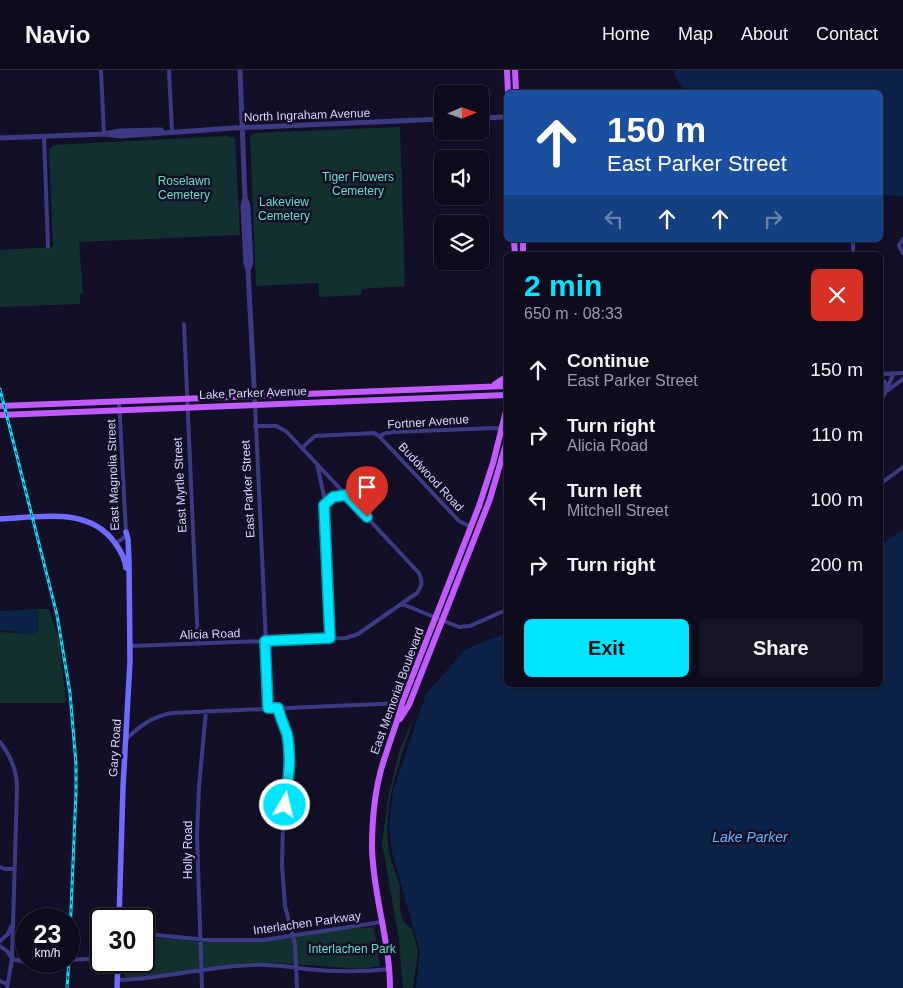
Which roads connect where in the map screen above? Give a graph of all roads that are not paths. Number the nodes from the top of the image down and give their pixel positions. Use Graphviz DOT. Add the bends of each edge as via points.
graph roads {
  1 [pos="101,70"];
  2 [pos="169,70"];
  3 [pos="240,70"];
  4 [pos="507,70"];
  5 [pos="515,70"];
  6 [pos="508,90"];
  7 [pos="516,90"];
  8 [pos="504,117"];
  9 [pos="489,118"];
  10 [pos="434,119"];
  11 [pos="242,127"];
  12 [pos="172,131"];
  13 [pos="104,134"];
  14 [pos="44,136"];
  15 [pos="0,138"];
  16 [pos="903,239"];
  17 [pos="48,247"];
  18 [pos="903,253"];
  19 [pos="184,324"];
  20 [pos="903,373"];
  21 [pos="894,374"];
  22 [pos="883,376"];
  23 [pos="504,379"];
  24 [pos="903,379"];
  25 [pos="883,380"];
  26 [pos="489,386"];
  27 [pos="504,386"];
  28 [pos="886,391"];
  29 [pos="504,395"];
  30 [pos="255,396"];
  31 [pos="883,397"];
  32 [pos="186,398"];
  33 [pos="120,401"];
  34 [pos="255,404"];
  35 [pos="0,406"];
  36 [pos="187,407"];
  37 [pos="120,410"];
  38 [pos="0,415"];
  39 [pos="504,420"];
  40 [pos="255,426"];
  41 [pos="502,429"];
  42 [pos="379,436"];
  43 [pos="302,448"];
  44 [pos="504,451"];
  45 [pos="317,464"];
  46 [pos="903,467"];
  47 [pos="883,482"];
  48 [pos="346,495"];
  49 [pos="324,505"];
  50 [pos="0,519"];
  51 [pos="471,527"];
  52 [pos="126,532"];
  53 [pos="116,543"];
  54 [pos="128,580"];
  55 [pos="402,604"];
  56 [pos="504,611"];
  57 [pos="436,616"];
  58 [pos="443,620"];
  59 [pos="330,638"];
  60 [pos="265,641"];
  61 [pos="198,644"];
  62 [pos="130,646"];
  63 [pos="402,703"];
  64 [pos="268,708"];
  65 [pos="278,708"];
  66 [pos="206,711"];
  67 [pos="400,719"];
  68 [pos="126,739"];
  69 [pos="0,742"];
  70 [pos="0,867"];
  71 [pos="14,870"];
  72 [pos="119,908"];
  73 [pos="382,922"];
  74 [pos="12,925"];
  75 [pos="155,935"];
  76 [pos="294,936"];
  77 [pos="200,940"];
  78 [pos="0,941"];
  79 [pos="0,946"];
  80 [pos="12,959"];
  81 [pos="15,960"];
  82 [pos="296,967"];
  83 [pos="390,969"];
  84 [pos="201,970"];
  85 [pos="118,973"];
  86 [pos="118,980"];
  87 [pos="0,981"];
  88 [pos="8,986"];
  89 [pos="117,988"];
  90 [pos="202,988"];
  91 [pos="296,988"];
  92 [pos="390,988"];
  1 -- 13 [label="street"];
  2 -- 12 [label="street"];
  3 -- 11 [label="street, East Parker Street"];
  4 -- 6 [label="main road"];
  5 -- 7 [label="main road"];
  8 -- 9 [label="street"];
  10 -- 11 [label="street, North Ingraham Avenue"];
  11 -- 12 [label="street, North Ingraham Avenue"];
  11 -- 30 [label="street, East Parker Street"];
  12 -- 13 [label="street, North Ingraham Avenue" via="121,136"];
  13 -- 14 [label="street, North Ingraham Avenue"];
  14 -- 15 [label="street, North Ingraham Avenue"];
  14 -- 17 [label="street"];
  16 -- 18 [label="street" via="899,246"];
  19 -- 32 [label="street, East Myrtle Street"];
  20 -- 21 [label="street"];
  21 -- 22 [label="street"];
  21 -- 28 [label="street"];
  23 -- 26 [label="main road"];
  24 -- 28 [label="street"];
  25 -- 28 [label="street"];
  26 -- 27 [label="main road, Lake Parker Avenue"];
  26 -- 30 [label="main road, Lake Parker Avenue"];
  28 -- 31 [label="street"];
  29 -- 34 [label="main road, Lake Parker Avenue"];
  30 -- 32 [label="main road, Lake Parker Avenue"];
  30 -- 34 [label="street, East Parker Street"];
  32 -- 33 [label="main road, Lake Parker Avenue"];
  32 -- 36 [label="street, East Myrtle Street"];
  33 -- 35 [label="main road, Lake Parker Avenue"];
  33 -- 37 [label="street, East Magnolia Street"];
  34 -- 36 [label="main road, Lake Parker Avenue"];
  34 -- 40 [label="street, East Parker Street"];
  36 -- 37 [label="main road, Lake Parker Avenue"];
  36 -- 61 [label="street, East Myrtle Street"];
  37 -- 38 [label="main road, Lake Parker Avenue"];
  37 -- 52 [label="street, East Magnolia Street"];
  39 -- 41 [label="main road, East Memorial Boulevard"];
  40 -- 43 [label="street" via="281,428"];
  40 -- 60 [label="street, East Parker Street"];
  41 -- 42 [label="street, Fortner Avenue" via="393,432"];
  41 -- 51 [label="main road, East Memorial Boulevard"];
  42 -- 43 [label="street, Fortner Avenue" via="374,433 318,435"];
  42 -- 51 [label="street, Buddwood Road" via="459,521"];
  43 -- 45 [label="street"];
  44 -- 58 [label="main road, East Memorial Boulevard" via="491,496"];
  45 -- 48 [label="street"];
  45 -- 49 [label="street"];
  46 -- 47 [label="street"];
  48 -- 49 [label="street" via="333,497"];
  48 -- 55 [label="street, Alicia Road" via="419,573 422,583 417,593"];
  49 -- 59 [label="street"];
  50 -- 53 [label="main road" via="73,517 94,524"];
  51 -- 57 [label="main road, East Memorial Boulevard"];
  52 -- 53 [label="street, East Magnolia Street" via="125,537"];
  52 -- 54 [label="main road"];
  53 -- 54 [label="main road" via="125,561"];
  54 -- 62 [label="main road, Gary Road"];
  55 -- 57 [label="street"];
  55 -- 59 [label="street, Alicia Road" via="352,637"];
  56 -- 58 [label="street" via="467,627"];
  57 -- 58 [label="street"];
  57 -- 63 [label="main road, East Memorial Boulevard"];
  58 -- 67 [label="main road, East Memorial Boulevard" via="409,705"];
  59 -- 60 [label="street, Alicia Road"];
  60 -- 61 [label="street, Alicia Road"];
  60 -- 64 [label="street, East Parker Street"];
  61 -- 62 [label="street, Alicia Road"];
  62 -- 68 [label="main road, Gary Road"];
  63 -- 65 [label="street"];
  63 -- 67 [label="main road, East Memorial Boulevard"];
  64 -- 65 [label="street"];
  64 -- 66 [label="street"];
  65 -- 76 [label="street" via="290,752 282,865 285,906"];
  66 -- 68 [label="street" via="155,717"];
  66 -- 77 [label="street, Holly Road" via="197,835"];
  67 -- 73 [label="main road, East Memorial Boulevard" via="382,767 373,816 374,864"];
  68 -- 72 [label="main road, Gary Road"];
  69 -- 71 [label="street" via="12,760 17,779"];
  70 -- 71 [label="street"];
  71 -- 74 [label="street"];
  73 -- 76 [label="street, Interlachen Parkway"];
  73 -- 83 [label="main road, East Memorial Boulevard"];
  74 -- 78 [label="street"];
  74 -- 80 [label="street"];
  75 -- 77 [label="street, Interlachen Parkway"];
  76 -- 77 [label="street, Interlachen Parkway" via="244,941"];
  76 -- 82 [label="street"];
  77 -- 84 [label="street, Holly Road"];
  79 -- 80 [label="street"];
  80 -- 81 [label="street"];
  80 -- 88 [label="street"];
  82 -- 83 [label="street" via="339,971"];
  82 -- 84 [label="street" via="252,965"];
  82 -- 91 [label="street"];
  83 -- 92 [label="main road, East Memorial Boulevard"];
  84 -- 86 [label="street" via="156,978"];
  84 -- 90 [label="street, Holly Road"];
  85 -- 86 [label="main road"];
  86 -- 89 [label="main road"];
  87 -- 88 [label="street"];
}
